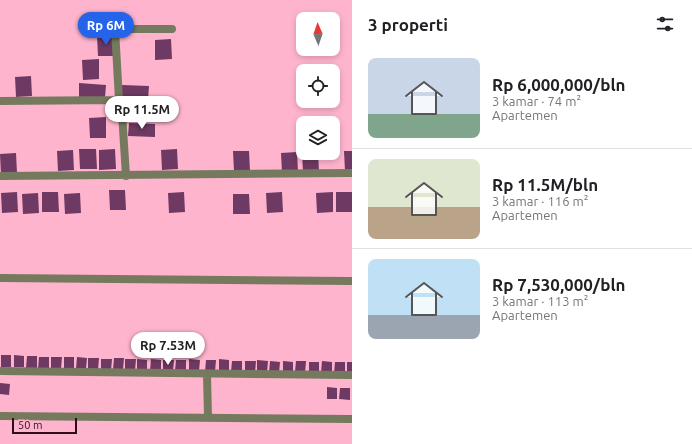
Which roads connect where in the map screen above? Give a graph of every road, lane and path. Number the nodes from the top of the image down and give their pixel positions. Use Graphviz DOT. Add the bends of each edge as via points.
graph roads {
  1 [pos="97,29"];
  2 [pos="115,29"];
  3 [pos="172,29"];
  4 [pos="119,100"];
  5 [pos="0,101"];
  6 [pos="352,173"];
  7 [pos="0,176"];
  8 [pos="126,176"];
  9 [pos="0,278"];
  10 [pos="352,281"];
  11 [pos="0,371"];
  12 [pos="207,374"];
  13 [pos="352,375"];
  14 [pos="0,416"];
  15 [pos="208,417"];
  16 [pos="352,419"];
  1 -- 2 [label="street"];
  2 -- 3 [label="street"];
  2 -- 4 [label="street"];
  4 -- 5 [label="street"];
  4 -- 8 [label="street"];
  6 -- 8 [label="street"];
  7 -- 8 [label="street"];
  9 -- 10 [label="street"];
  11 -- 12 [label="street"];
  12 -- 13 [label="street"];
  12 -- 15 [label="street"];
  14 -- 15 [label="street"];
  15 -- 16 [label="street"];
}
